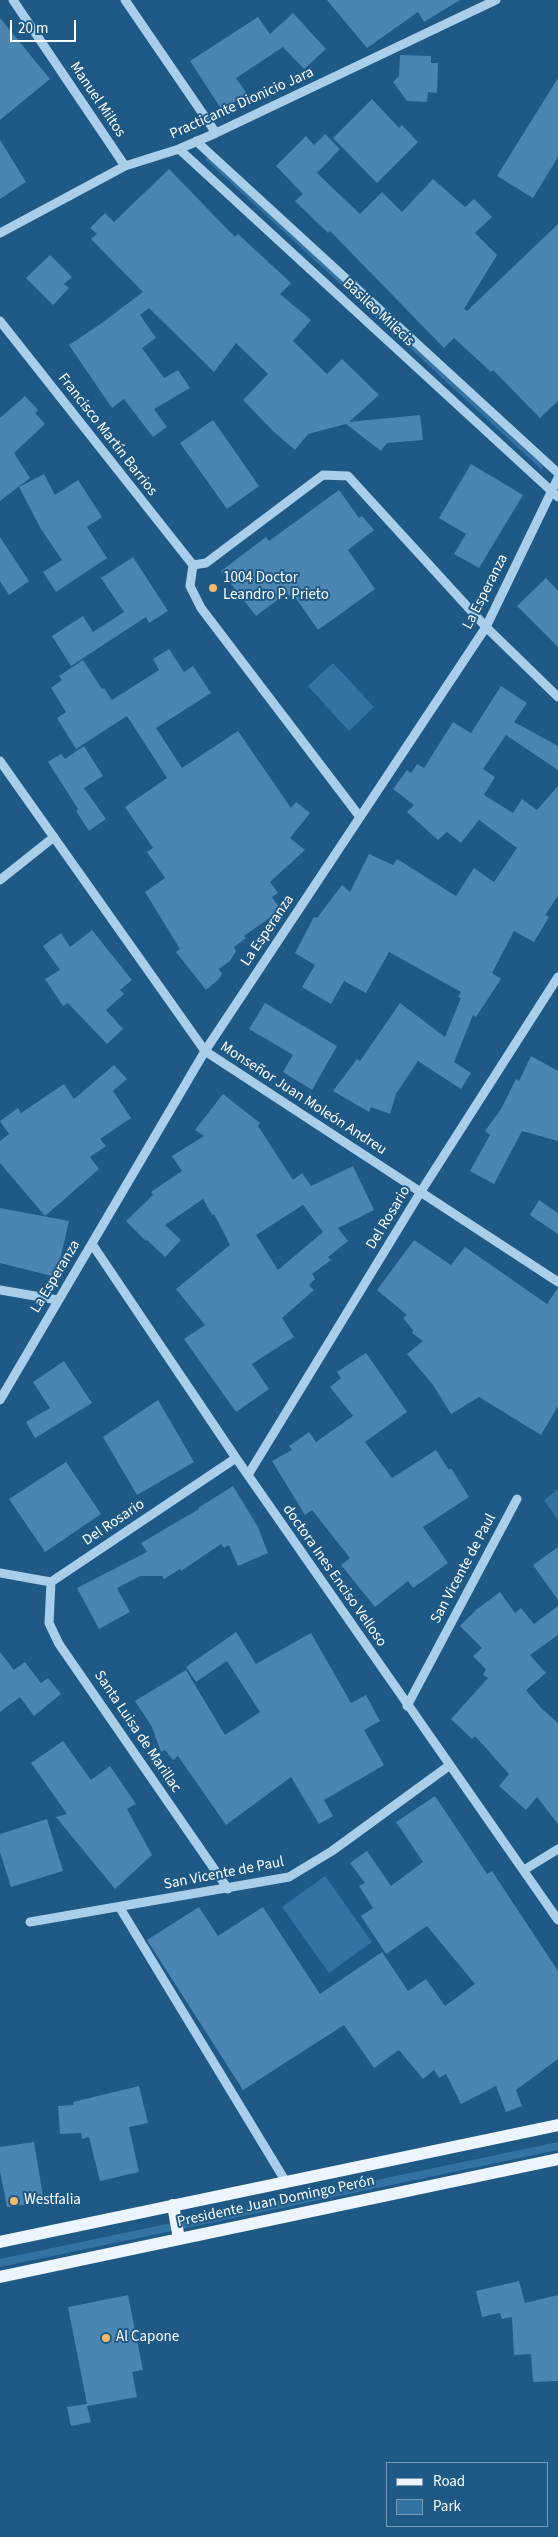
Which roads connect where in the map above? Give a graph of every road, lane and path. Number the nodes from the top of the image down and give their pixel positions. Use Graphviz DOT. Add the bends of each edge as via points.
graph roads {
  1 [pos="13,0"];
  2 [pos="125,0"];
  3 [pos="496,0"];
  4 [pos="216,133"];
  5 [pos="196,141"];
  6 [pos="179,149"];
  7 [pos="125,166"];
  8 [pos="0,233"];
  9 [pos="0,321"];
  10 [pos="558,472"];
  11 [pos="558,478"];
  12 [pos="551,490"];
  13 [pos="558,497"];
  14 [pos="193,565"];
  15 [pos="486,627"];
  16 [pos="558,697"];
  17 [pos="0,761"];
  18 [pos="360,817"];
  19 [pos="54,837"];
  20 [pos="0,880"];
  21 [pos="558,977"];
  22 [pos="205,1051"];
  23 [pos="420,1193"];
  24 [pos="92,1244"];
  25 [pos="558,1282"];
  26 [pos="0,1290"];
  27 [pos="58,1300"];
  28 [pos="0,1400"];
  29 [pos="236,1458"];
  30 [pos="248,1475"];
  31 [pos="517,1499"];
  32 [pos="0,1573"];
  33 [pos="51,1582"];
  34 [pos="407,1706"];
  35 [pos="450,1765"];
  36 [pos="558,1849"];
  37 [pos="524,1870"];
  38 [pos="228,1889"];
  39 [pos="120,1908"];
  40 [pos="558,1920"];
  41 [pos="30,1922"];
  42 [pos="558,2125"];
  43 [pos="558,2159"];
  44 [pos="286,2182"];
  45 [pos="173,2205"];
  46 [pos="180,2239"];
  47 [pos="0,2242"];
  48 [pos="0,2277"];
  1 -- 7 [label="street, Manuel Miltos"];
  2 -- 4 [label="street"];
  3 -- 4 [label="street, Practicante Dionicio Jara"];
  4 -- 5 [label="street, Practicante Dionicio Jara"];
  5 -- 6 [label="street, Practicante Dionicio Jara"];
  5 -- 10 [label="street"];
  6 -- 7 [label="street, Practicante Dionicio Jara"];
  6 -- 12 [label="street, Basileo Milecis"];
  7 -- 8 [label="street, Practicante Dionicio Jara"];
  9 -- 14 [label="street, Francisco Martín Barrios"];
  11 -- 12 [label="street, La Esperanza"];
  12 -- 13 [label="street, Basileo Milecis"];
  12 -- 15 [label="street, La Esperanza"];
  14 -- 15 [label="street" via="206,563 323,475 348,476"];
  14 -- 18 [label="street" via="190,586 201,608"];
  15 -- 16 [label="street"];
  15 -- 18 [label="street, La Esperanza"];
  17 -- 19 [label="street, Monseñor Juan Moleón Andreu"];
  18 -- 22 [label="street, La Esperanza"];
  19 -- 20 [label="street"];
  19 -- 22 [label="street, Monseñor Juan Moleón Andreu"];
  21 -- 23 [label="street, Del Rosario"];
  22 -- 23 [label="street, Monseñor Juan Moleón Andreu"];
  22 -- 24 [label="street, La Esperanza"];
  23 -- 25 [label="street, Monseñor Juan Moleón Andreu"];
  23 -- 30 [label="street, Del Rosario"];
  24 -- 27 [label="street, La Esperanza"];
  24 -- 29 [label="street, doctora Ines Enciso Velloso"];
  26 -- 27 [label="street"];
  27 -- 28 [label="street, La Esperanza"];
  29 -- 30 [label="street, doctora Ines Enciso Velloso"];
  29 -- 33 [label="street, Del Rosario"];
  30 -- 34 [label="street, doctora Ines Enciso Velloso"];
  31 -- 34 [label="street, San Vicente de Paul"];
  32 -- 33 [label="street"];
  33 -- 38 [label="street, Santa Luisa de Marillac" via="49,1623 59,1644"];
  34 -- 35 [label="street, doctora Ines Enciso Velloso"];
  35 -- 37 [label="street, doctora Ines Enciso Velloso"];
  35 -- 38 [label="street, San Vicente de Paul" via="311,1866 289,1876"];
  36 -- 37 [label="street"];
  37 -- 40 [label="street, doctora Ines Enciso Velloso"];
  38 -- 39 [label="street, San Vicente de Paul"];
  39 -- 41 [label="street, San Vicente de Paul"];
  39 -- 44 [label="street"];
  42 -- 44 [label="main road, Presidente Juan Domingo Perón"];
  43 -- 46 [label="main road, Presidente Juan Domingo Perón"];
  44 -- 45 [label="main road, Presidente Juan Domingo Perón"];
  45 -- 46 [label="main road"];
  45 -- 47 [label="main road, Presidente Juan Domingo Perón"];
  46 -- 48 [label="main road, Presidente Juan Domingo Perón"];
}
